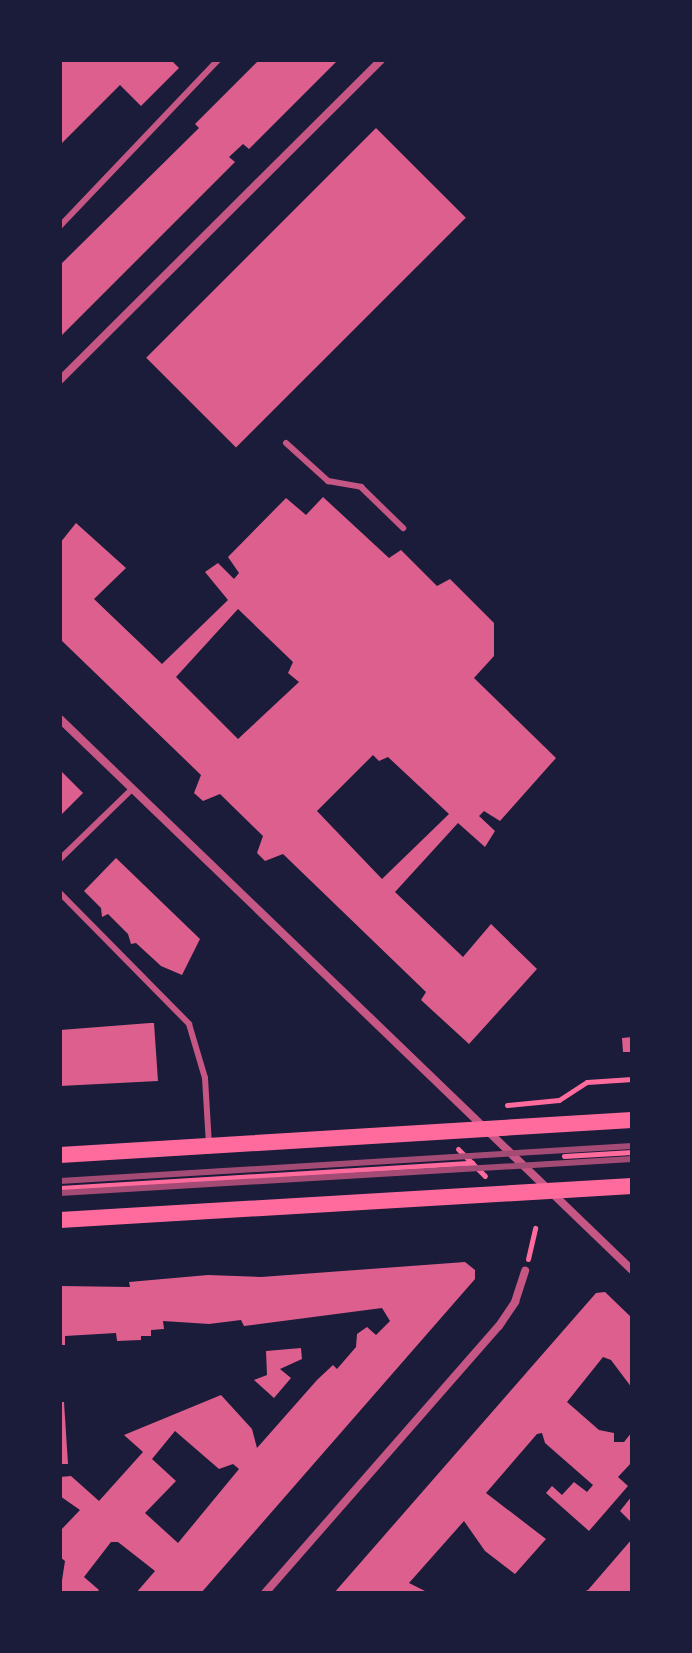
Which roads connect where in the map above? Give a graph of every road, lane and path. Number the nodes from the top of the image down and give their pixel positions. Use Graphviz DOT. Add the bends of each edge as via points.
graph roads {
  1 [pos="218,60"];
  2 [pos="381,60"];
  3 [pos="60,226"];
  4 [pos="60,380"];
  5 [pos="286,443"];
  6 [pos="403,528"];
  7 [pos="60,719"];
  8 [pos="132,789"];
  9 [pos="60,859"];
  10 [pos="60,893"];
  11 [pos="632,1079"];
  12 [pos="632,1120"];
  13 [pos="487,1129"];
  14 [pos="452,1143"];
  15 [pos="209,1146"];
  16 [pos="632,1152"];
  17 [pos="60,1155"];
  18 [pos="564,1156"];
  19 [pos="472,1163"];
  20 [pos="487,1178"];
  21 [pos="632,1186"];
  22 [pos="60,1188"];
  23 [pos="551,1191"];
  24 [pos="60,1220"];
  25 [pos="535,1228"];
  26 [pos="632,1270"];
  27 [pos="525,1271"];
  28 [pos="265,1593"];
  1 -- 3 [label="lane"];
  2 -- 4 [label="street"];
  5 -- 6 [label="lane" via="328,481 361,487"];
  7 -- 8 [label="street"];
  8 -- 9 [label="lane"];
  8 -- 13 [label="street"];
  10 -- 15 [label="lane" via="189,1024 205,1078"];
  11 -- 13 [label="path" via="587,1082 559,1100 503,1105"];
  12 -- 13 [label="main road"];
  13 -- 15 [label="main road"];
  13 -- 23 [label="street"];
  14 -- 19 [label="path"];
  15 -- 17 [label="main road"];
  16 -- 18 [label="path"];
  19 -- 20 [label="path"];
  19 -- 22 [label="path"];
  21 -- 23 [label="main road"];
  23 -- 24 [label="main road"];
  23 -- 26 [label="street"];
  25 -- 27 [label="path"];
  27 -- 28 [label="street" via="515,1302 499,1326"];
}
